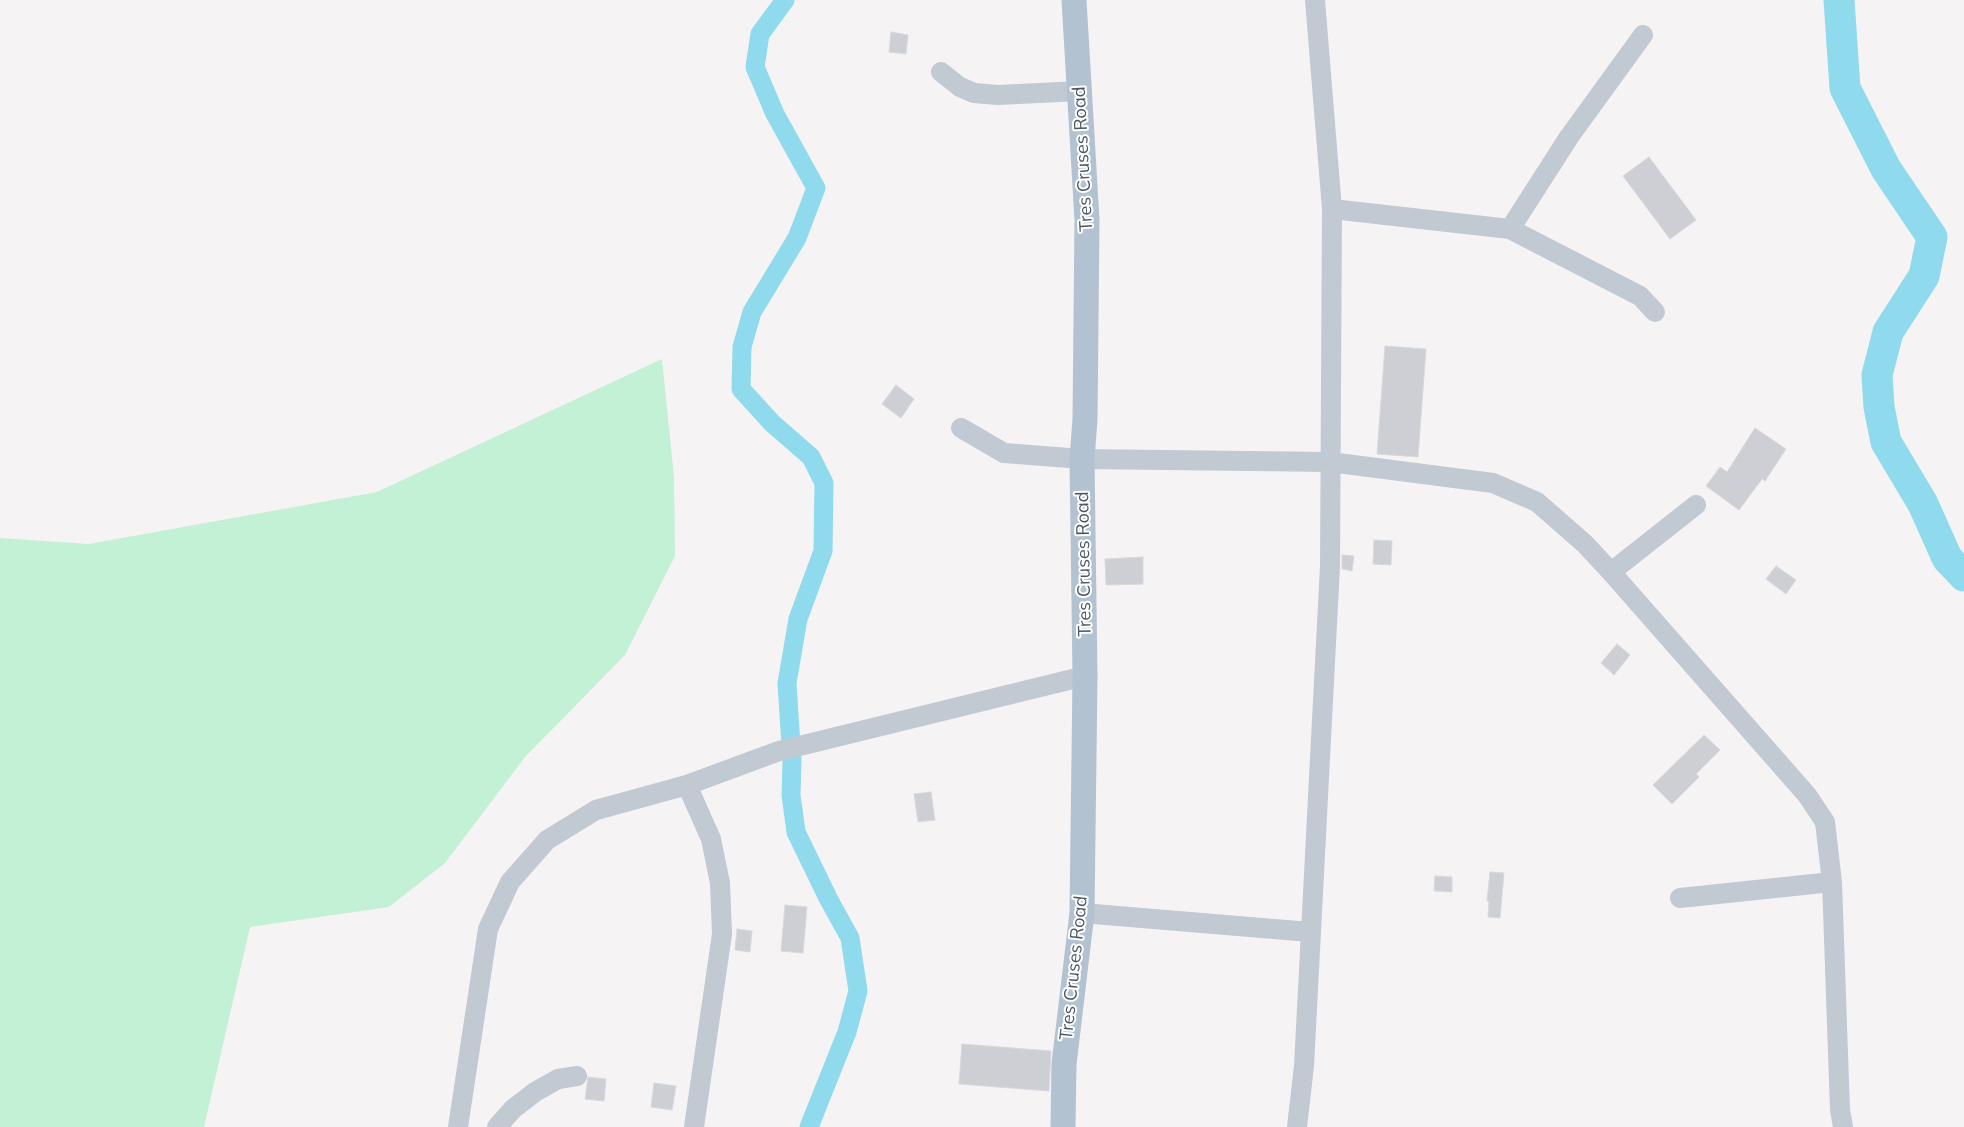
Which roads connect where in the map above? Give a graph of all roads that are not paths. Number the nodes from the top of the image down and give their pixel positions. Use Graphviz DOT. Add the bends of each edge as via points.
graph roads {
  1 [pos="1074,0"];
  2 [pos="1315,0"];
  3 [pos="1643,35"];
  4 [pos="941,72"];
  5 [pos="1080,91"];
  6 [pos="1332,209"];
  7 [pos="1510,229"];
  8 [pos="1655,312"];
  9 [pos="961,428"];
  10 [pos="1082,459"];
  11 [pos="1330,462"];
  12 [pos="1696,505"];
  13 [pos="1610,572"];
  14 [pos="1085,676"];
  15 [pos="687,785"];
  16 [pos="1832,882"];
  17 [pos="1680,898"];
  18 [pos="1082,913"];
  19 [pos="1310,932"];
  20 [pos="577,1076"];
  21 [pos="458,1127"];
  22 [pos="497,1127"];
  23 [pos="694,1127"];
  24 [pos="1063,1127"];
  25 [pos="1297,1127"];
  26 [pos="1843,1127"];
  1 -- 5 [label="main road, Tres Cruses Road"];
  2 -- 6 [label="street"];
  3 -- 7 [label="street" via="1569,137"];
  4 -- 5 [label="street" via="974,94"];
  5 -- 10 [label="main road, Tres Cruses Road" via="1087,220"];
  6 -- 7 [label="street"];
  6 -- 11 [label="street"];
  7 -- 8 [label="street" via="1640,296"];
  9 -- 10 [label="street" via="1004,453"];
  10 -- 11 [label="street"];
  10 -- 14 [label="main road, Tres Cruses Road"];
  11 -- 13 [label="street" via="1493,483 1537,502 1585,544"];
  11 -- 19 [label="street" via="1330,566"];
  12 -- 13 [label="street"];
  13 -- 16 [label="street" via="1807,795 1825,822"];
  14 -- 15 [label="street" via="779,751"];
  14 -- 18 [label="main road, Tres Cruses Road"];
  15 -- 21 [label="street" via="596,810 547,840 510,882 488,929"];
  15 -- 23 [label="street" via="711,839 720,883 722,934"];
  16 -- 17 [label="street"];
  16 -- 26 [label="street"];
  18 -- 19 [label="street"];
  18 -- 24 [label="main road, Tres Cruses Road" via="1064,1064"];
  19 -- 25 [label="street" via="1304,1066"];
  20 -- 22 [label="street" via="558,1079 535,1092"];
}
